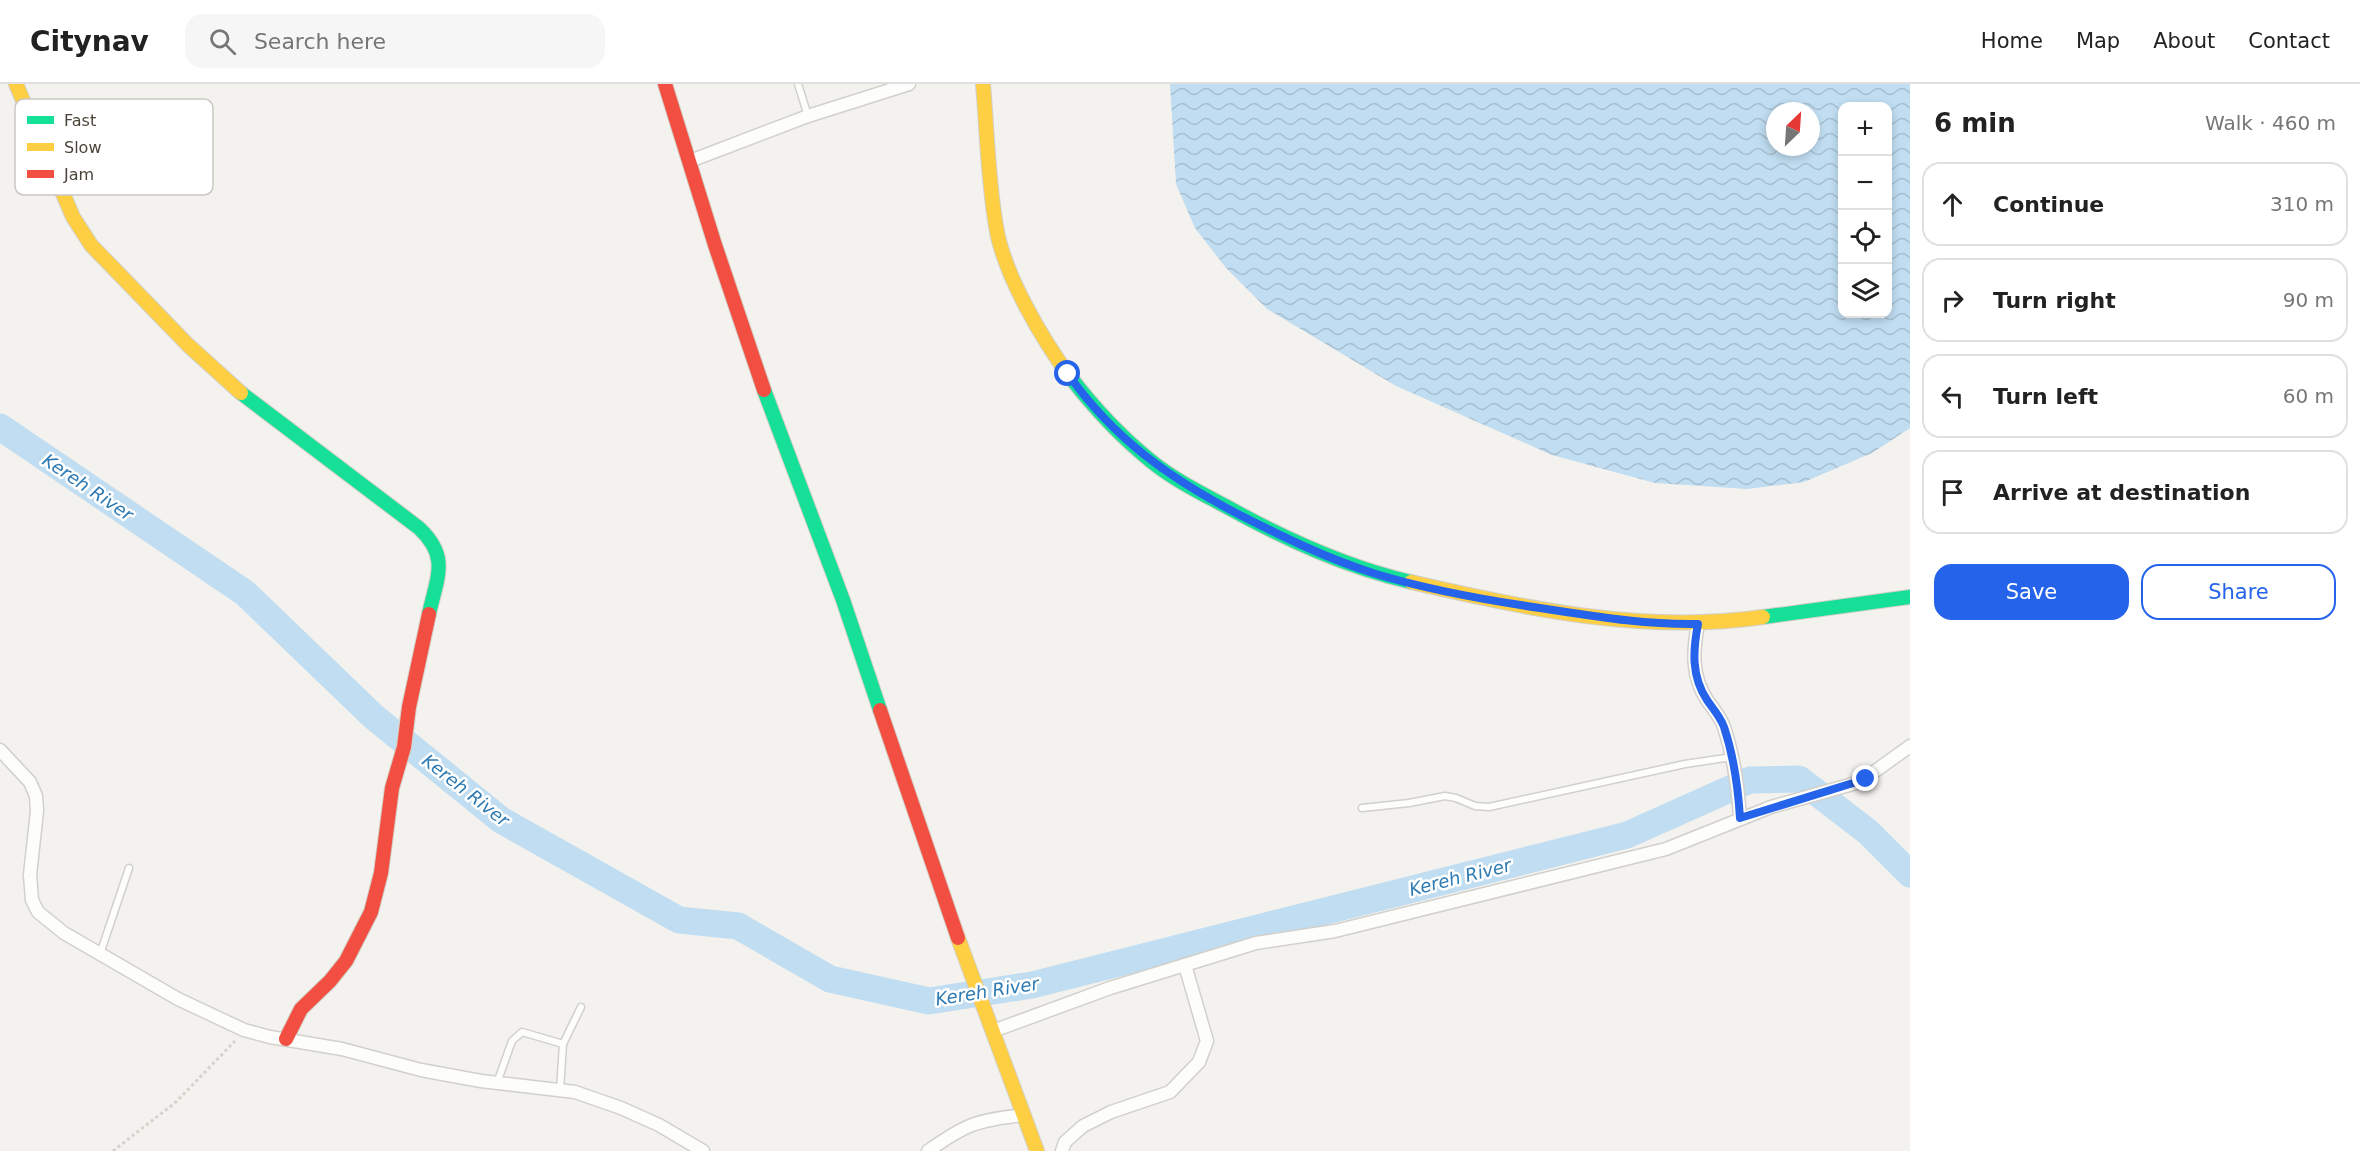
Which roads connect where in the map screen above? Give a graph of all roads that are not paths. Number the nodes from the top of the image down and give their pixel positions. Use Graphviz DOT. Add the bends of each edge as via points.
graph roads {
  1 [pos="16,84"];
  2 [pos="665,84"];
  3 [pos="798,84"];
  4 [pos="909,84"];
  5 [pos="983,84"];
  6 [pos="22,99"];
  7 [pos="808,116"];
  8 [pos="690,161"];
  9 [pos="64,195"];
  10 [pos="1910,597"];
  11 [pos="1698,624"];
  12 [pos="1910,746"];
  13 [pos="0,750"];
  14 [pos="1733,757"];
  15 [pos="1362,808"];
  16 [pos="1740,818"];
  17 [pos="129,868"];
  18 [pos="100,954"];
  19 [pos="1185,965"];
  20 [pos="581,1006"];
  21 [pos="993,1031"];
  22 [pos="286,1039"];
  23 [pos="563,1044"];
  24 [pos="496,1084"];
  25 [pos="560,1090"];
  26 [pos="1024,1115"];
  27 [pos="703,1151"];
  28 [pos="928,1151"];
  29 [pos="1037,1151"];
  30 [pos="1062,1151"];
  1 -- 6 [label="street"];
  2 -- 8 [label="street"];
  3 -- 7 [label="lane"];
  4 -- 7 [label="street"];
  5 -- 11 [label="street" via="996,228 1018,288 1040,334 1077,387 1152,462 1286,539 1381,575 1604,619"];
  7 -- 8 [label="street"];
  8 -- 21 [label="street" via="768,400 847,611"];
  9 -- 22 [label="street" via="91,244 188,345 228,382 419,528 435,544 440,558 404,747 392,788 381,873 368,919 346,961 301,1009"];
  10 -- 11 [label="street"];
  11 -- 14 [label="street" via="1694,661 1699,685 1721,720"];
  12 -- 16 [label="street" via="1866,779"];
  13 -- 18 [label="street" via="30,782 36,796 30,875 34,906 54,927"];
  14 -- 15 [label="lane" via="1489,807 1445,795"];
  14 -- 16 [label="street"];
  16 -- 19 [label="street" via="1659,851 1335,931 1256,943"];
  17 -- 18 [label="lane"];
  18 -- 22 [label="street" via="198,1010 244,1030"];
  19 -- 21 [label="street"];
  19 -- 30 [label="street" via="1207,1041 1200,1062 1170,1092 1083,1126 1065,1142"];
  20 -- 23 [label="lane"];
  21 -- 26 [label="street"];
  22 -- 24 [label="street"];
  23 -- 24 [label="lane" via="522,1032 512,1041"];
  23 -- 25 [label="lane"];
  24 -- 25 [label="street"];
  25 -- 27 [label="street" via="621,1108"];
  26 -- 28 [label="street" via="978,1122"];
  26 -- 29 [label="street"];
}
